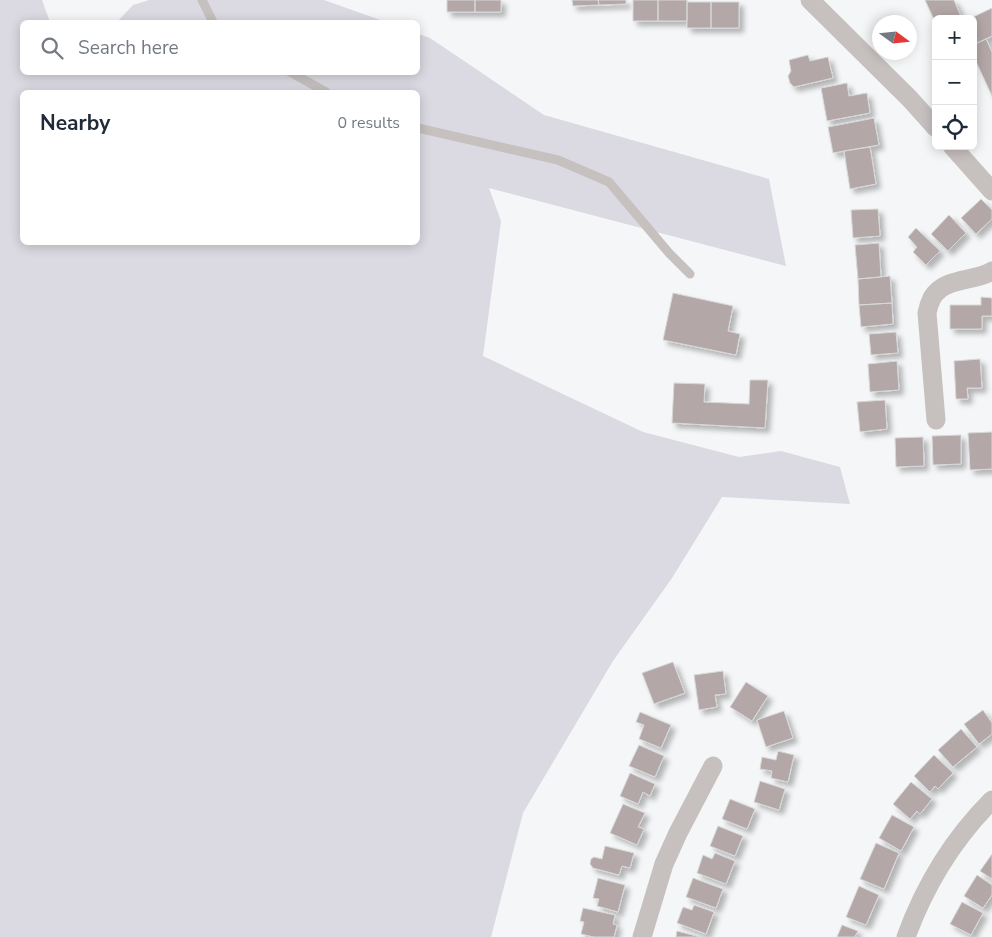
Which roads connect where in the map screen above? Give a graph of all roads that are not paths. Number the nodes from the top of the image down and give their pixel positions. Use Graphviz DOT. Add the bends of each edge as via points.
graph roads {
  1 [pos="202,0"];
  2 [pos="810,0"];
  3 [pos="212,20"];
  4 [pos="295,75"];
  5 [pos="322,90"];
  6 [pos="932,124"];
  7 [pos="420,128"];
  8 [pos="956,150"];
  9 [pos="992,191"];
  10 [pos="992,270"];
  11 [pos="690,274"];
  12 [pos="936,420"];
  13 [pos="713,766"];
  14 [pos="992,800"];
  15 [pos="642,937"];
  16 [pos="906,937"];
  1 -- 3 [label="lane"];
  2 -- 6 [label="street"];
  4 -- 5 [label="lane"];
  7 -- 11 [label="lane" via="558,160 609,182"];
  8 -- 9 [label="street"];
  10 -- 12 [label="street" via="950,284 932,298 927,313"];
  13 -- 15 [label="street" via="664,864"];
  14 -- 16 [label="street" via="949,850 914,913"];
}
